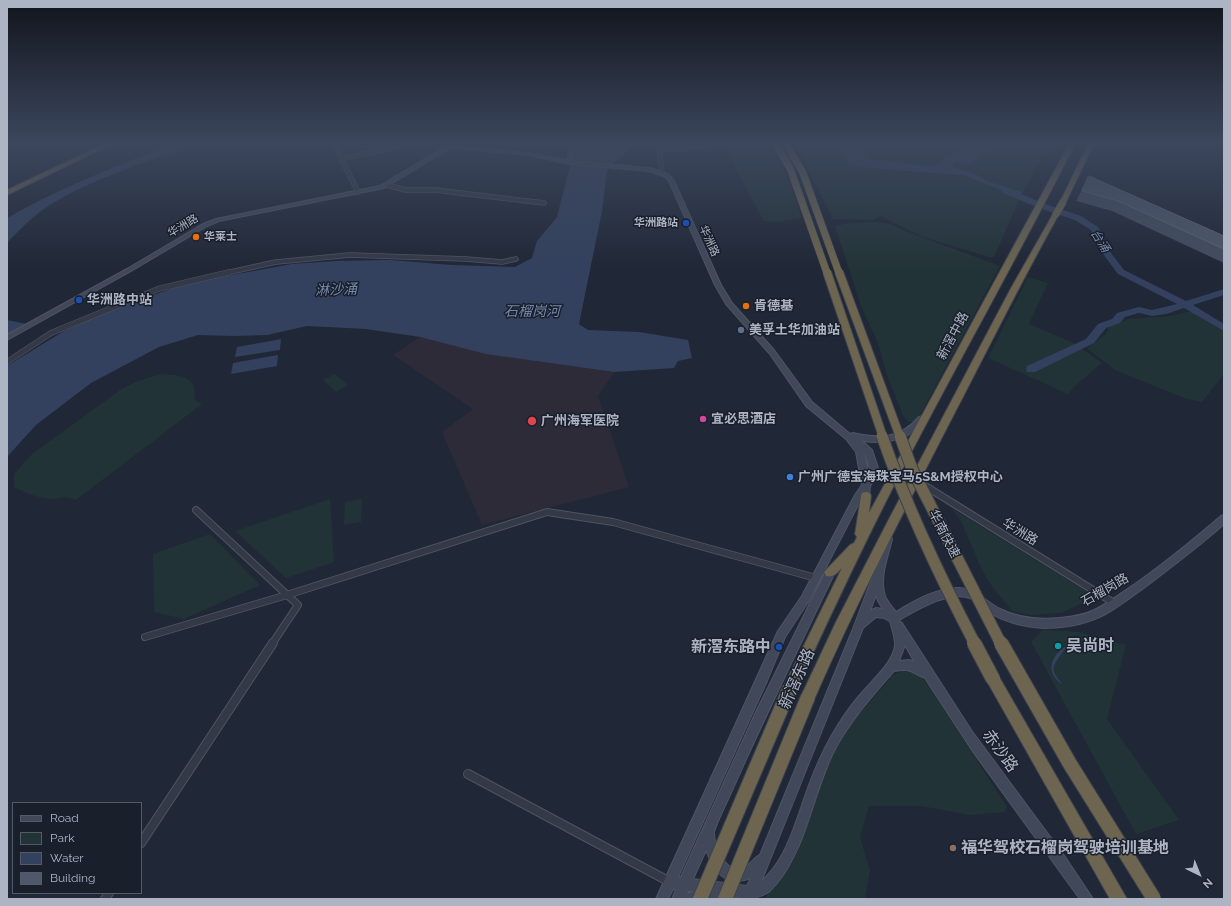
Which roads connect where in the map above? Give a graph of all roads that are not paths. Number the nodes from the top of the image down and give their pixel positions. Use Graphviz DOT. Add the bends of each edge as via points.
graph roads {
  1 [pos="21,186"];
  2 [pos="355,186"];
  3 [pos="382,186"];
  4 [pos="392,186"];
  5 [pos="673,186"];
  6 [pos="797,186"];
  7 [pos="808,186"];
  8 [pos="1052,186"];
  9 [pos="1070,186"];
  10 [pos="358,192"];
  11 [pos="7,193"];
  12 [pos="544,202"];
  13 [pos="516,259"];
  14 [pos="7,338"];
  15 [pos="7,362"];
  16 [pos="928,412"];
  17 [pos="838,428"];
  18 [pos="915,480"];
  19 [pos="866,491"];
  20 [pos="196,510"];
  21 [pos="894,519"];
  22 [pos="1224,519"];
  23 [pos="860,542"];
  24 [pos="830,572"];
  25 [pos="879,573"];
  26 [pos="816,578"];
  27 [pos="287,595"];
  28 [pos="1114,603"];
  29 [pos="894,618"];
  30 [pos="858,629"];
  31 [pos="145,637"];
  32 [pos="891,667"];
  33 [pos="928,676"];
  34 [pos="468,774"];
  35 [pos="708,831"];
  36 [pos="142,841"];
  37 [pos="768,851"];
  38 [pos="670,882"];
  39 [pos="685,884"];
  40 [pos="749,896"];
  41 [pos="662,899"];
  42 [pos="678,899"];
  43 [pos="689,899"];
  44 [pos="700,899"];
  45 [pos="712,899"];
  46 [pos="725,899"];
  47 [pos="1087,899"];
  48 [pos="1119,899"];
  49 [pos="1154,899"];
  1 -- 11 [label="highway"];
  2 -- 10 [label="street"];
  3 -- 10 [label="main road, 华洲路"];
  4 -- 12 [label="street" via="406,190 435,190"];
  5 -- 17 [label="main road, 华洲路" via="729,304 772,352 809,404"];
  6 -- 48 [label="highway, 华南快速, bridge" via="890,458 927,546 993,679"];
  7 -- 49 [label="highway, 华南快速, bridge" via="898,435 939,525 1033,701"];
  8 -- 16 [label="highway, 新滘中路"];
  9 -- 18 [label="highway, bridge" via="1018,280"];
  10 -- 14 [label="main road, 华洲路" via="218,220 205,225"];
  13 -- 15 [label="street" via="502,262 350,255 276,262 158,289 52,333"];
  16 -- 17 [label="main road" via="918,425 906,434 894,438 862,438"];
  16 -- 23 [label="highway, 新滘中路"];
  17 -- 19 [label="main road" via="860,443 868,452 874,468"];
  18 -- 21 [label="highway, 新滘东路"];
  18 -- 28 [label="street, 华洲路"];
  19 -- 23 [label="highway"];
  19 -- 26 [label="main road" via="858,497"];
  20 -- 27 [label="street"];
  21 -- 25 [label="main road"];
  21 -- 46 [label="highway, 新滘东路, bridge" via="851,603 808,697"];
  22 -- 28 [label="main road, 石榴岗路" via="1162,569"];
  23 -- 24 [label="highway"];
  23 -- 44 [label="highway, 新滘东路, bridge" via="790,688"];
  24 -- 35 [label="main road"];
  25 -- 29 [label="main road, 赤沙路" via="881,598"];
  25 -- 30 [label="main road"];
  26 -- 27 [label="street" via="613,522 547,512"];
  26 -- 38 [label="main road" via="799,610 776,644"];
  27 -- 31 [label="street"];
  27 -- 36 [label="street" via="298,605"];
  28 -- 29 [label="main road, 石榴岗路" via="1090,616 1040,624 1010,618 970,594 957,594 934,597"];
  29 -- 30 [label="main road" via="879,611 867,617"];
  29 -- 32 [label="main road" via="900,645"];
  29 -- 33 [label="main road, 赤沙路"];
  30 -- 37 [label="main road"];
  32 -- 33 [label="main road" via="911,664 919,667"];
  32 -- 40 [label="main road" via="862,700 830,748 791,849 780,870 764,888"];
  33 -- 47 [label="main road, 赤沙路"];
  34 -- 38 [label="street"];
  35 -- 37 [label="main road" via="719,865 736,876 753,871"];
  35 -- 39 [label="main road"];
  37 -- 40 [label="main road"];
  38 -- 39 [label="main road"];
  38 -- 41 [label="main road"];
  39 -- 40 [label="main road"];
  39 -- 42 [label="main road"];
  43 -- 45 [label="main road" via="699,896"];
}
